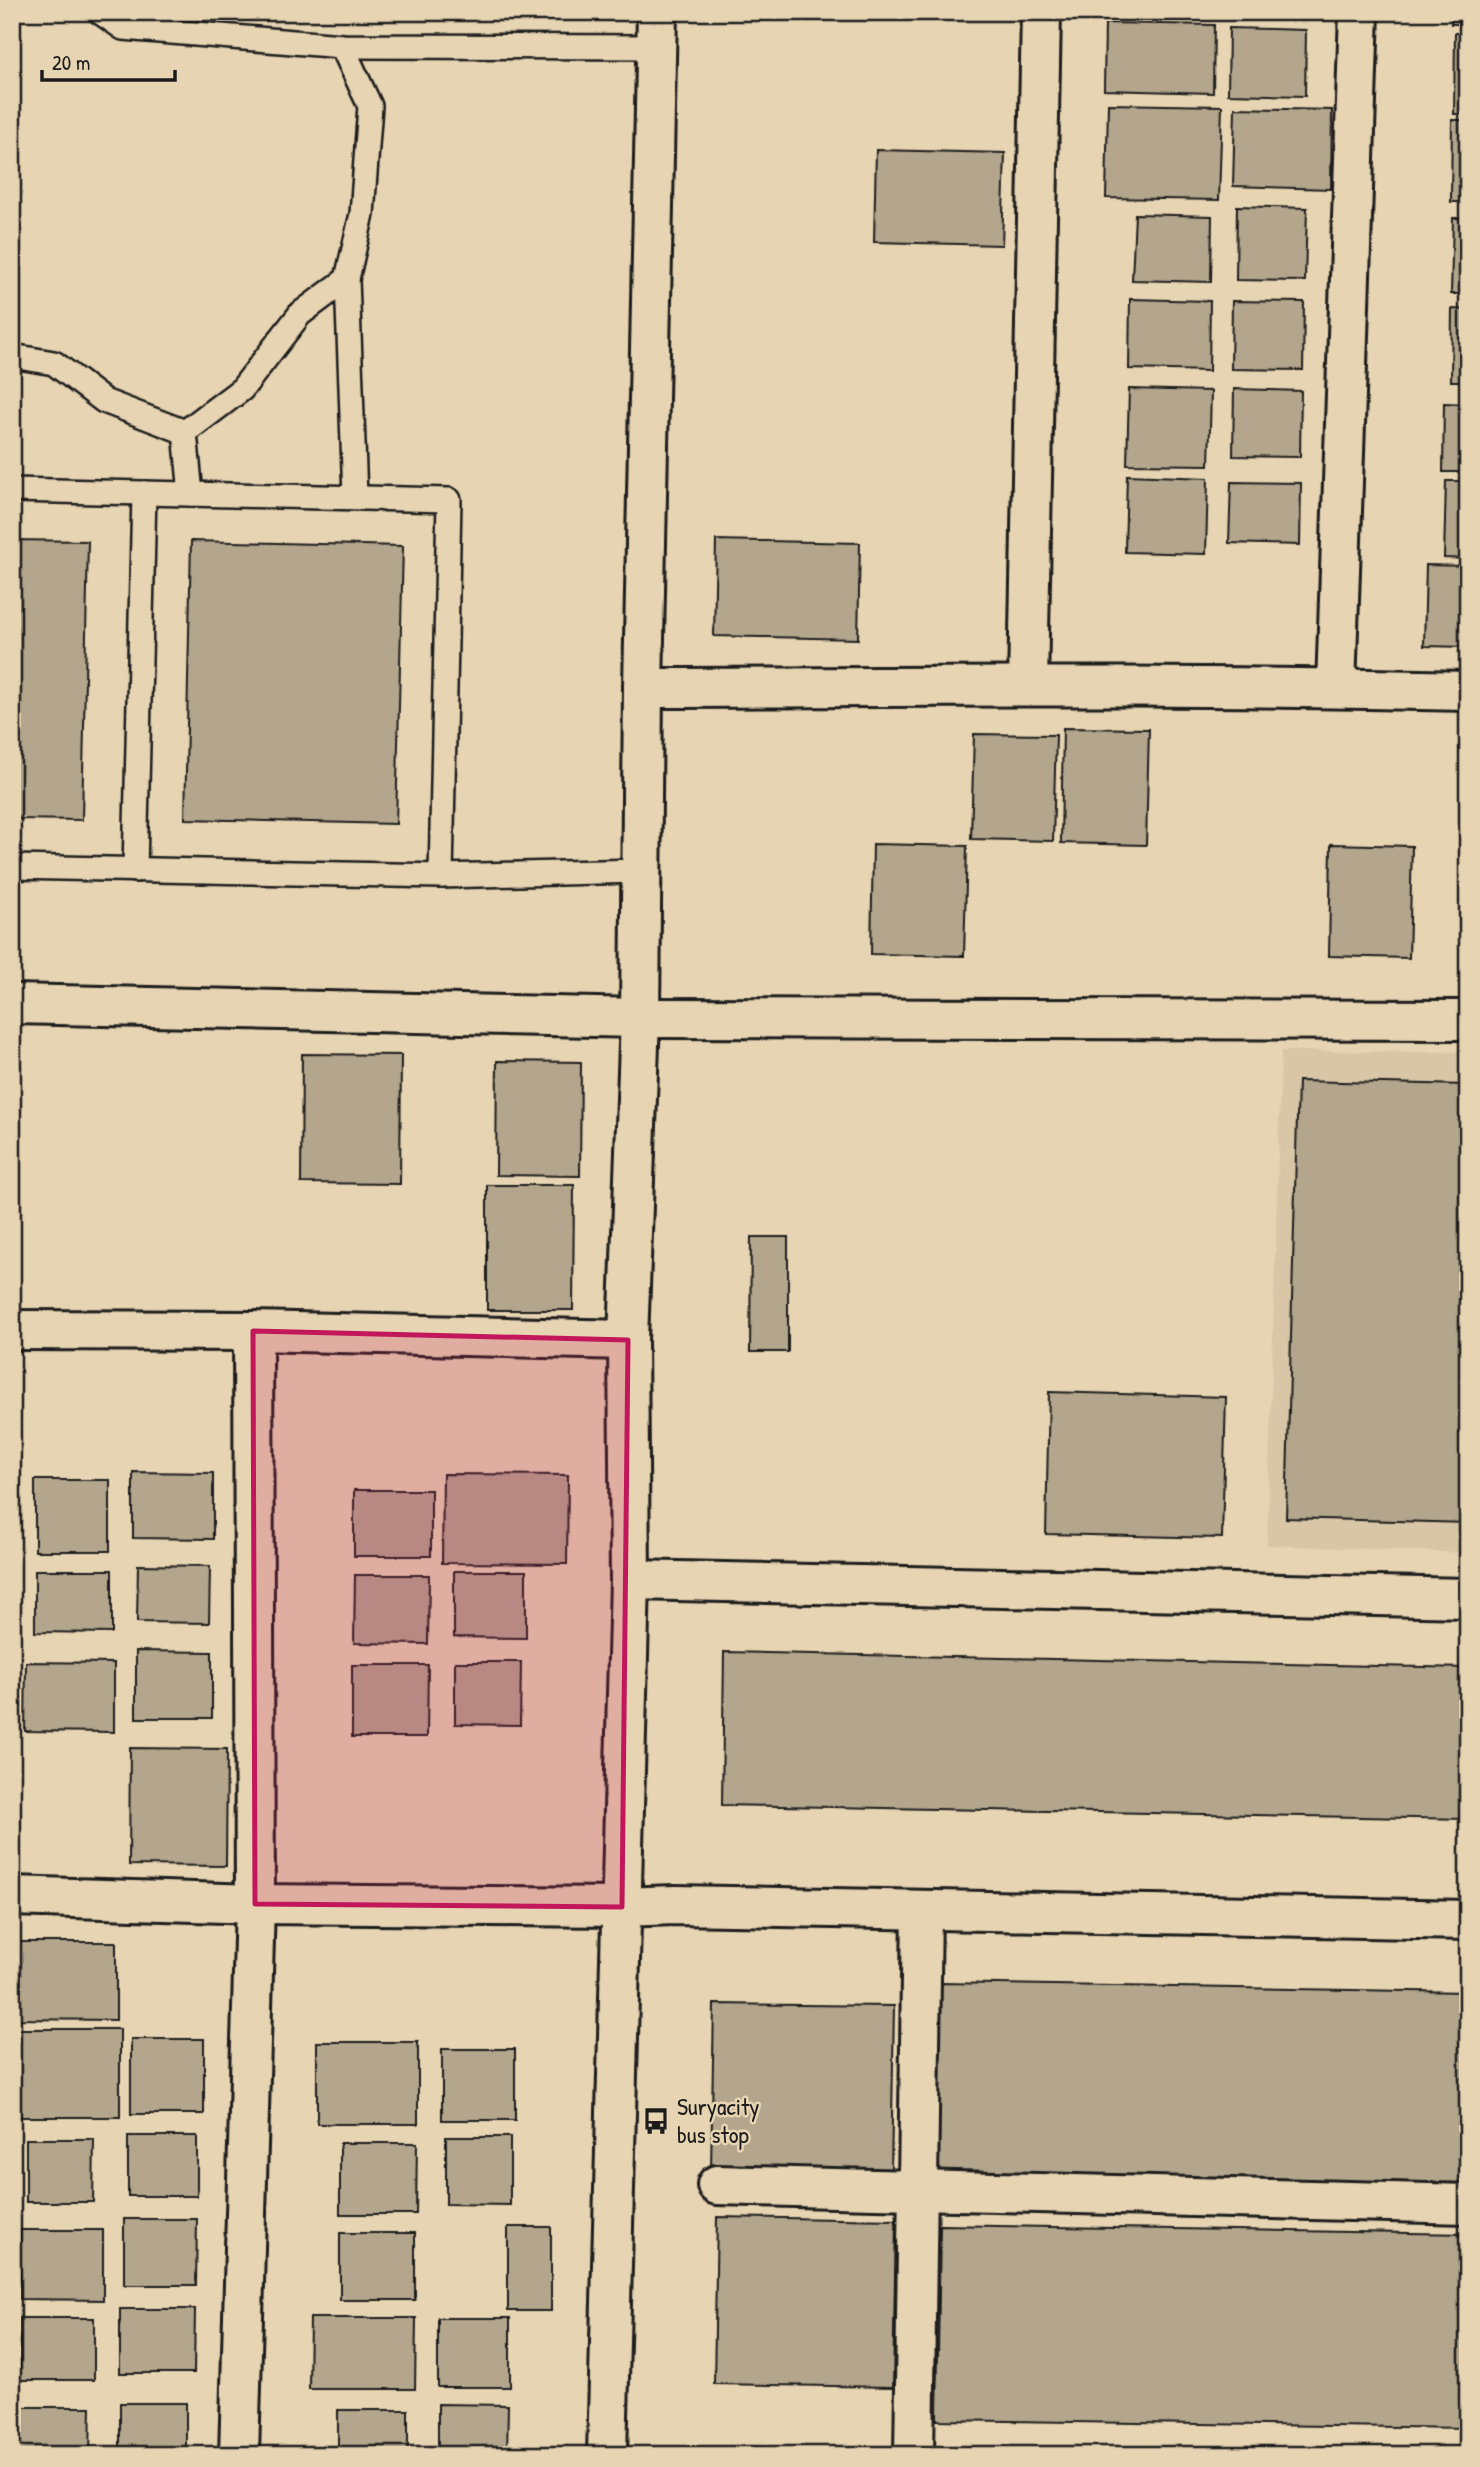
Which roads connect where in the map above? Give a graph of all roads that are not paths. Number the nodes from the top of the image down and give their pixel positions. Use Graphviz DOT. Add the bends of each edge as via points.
graph roads {
  1 [pos="100,12"];
  2 [pos="1041,12"];
  3 [pos="1359,12"];
  4 [pos="657,30"];
  5 [pos="342,46"];
  6 [pos="347,279"];
  7 [pos="12,356"];
  8 [pos="185,432"];
  9 [pos="12,490"];
  10 [pos="144,493"];
  11 [pos="191,494"];
  12 [pos="355,497"];
  13 [pos="1028,686"];
  14 [pos="643,688"];
  15 [pos="1336,688"];
  16 [pos="1468,691"];
  17 [pos="12,867"];
  18 [pos="135,870"];
  19 [pos="640,871"];
  20 [pos="441,876"];
  21 [pos="12,1004"];
  22 [pos="640,1018"];
  23 [pos="1468,1020"];
  24 [pos="12,1330"];
  25 [pos="253,1331"];
  26 [pos="628,1340"];
  27 [pos="630,1580"];
  28 [pos="1468,1598"];
  29 [pos="12,1896"];
  30 [pos="255,1904"];
  31 [pos="622,1907"];
  32 [pos="922,1910"];
  33 [pos="1468,1920"];
  34 [pos="717,2185"];
  35 [pos="918,2191"];
  36 [pos="1468,2204"];
  37 [pos="239,2455"];
  38 [pos="607,2455"];
  39 [pos="914,2455"];
  1 -- 5 [label="lane" via="123,28"];
  2 -- 13 [label="street"];
  3 -- 15 [label="street"];
  4 -- 5 [label="lane"];
  4 -- 14 [label="street"];
  5 -- 6 [label="lane" via="370,106 362,214"];
  6 -- 8 [label="lane" via="300,314 243,389"];
  6 -- 12 [label="lane"];
  7 -- 8 [label="lane" via="54,363 104,401"];
  8 -- 11 [label="lane"];
  9 -- 10 [label="lane"];
  10 -- 11 [label="lane"];
  10 -- 18 [label="lane"];
  11 -- 12 [label="lane"];
  12 -- 20 [label="lane" via="449,500"];
  13 -- 14 [label="street"];
  13 -- 15 [label="street"];
  14 -- 19 [label="street"];
  15 -- 16 [label="street"];
  17 -- 18 [label="lane"];
  18 -- 20 [label="lane"];
  19 -- 20 [label="lane"];
  19 -- 22 [label="street"];
  21 -- 22 [label="street"];
  22 -- 23 [label="street"];
  22 -- 26 [label="street"];
  24 -- 25 [label="street"];
  25 -- 26 [label="street"];
  25 -- 30 [label="street"];
  26 -- 27 [label="street"];
  27 -- 28 [label="street"];
  27 -- 31 [label="street"];
  29 -- 30 [label="street"];
  30 -- 31 [label="street"];
  30 -- 37 [label="street"];
  31 -- 32 [label="street"];
  31 -- 38 [label="street"];
  32 -- 33 [label="street"];
  32 -- 35 [label="street"];
  34 -- 35 [label="street"];
  35 -- 36 [label="street"];
  35 -- 39 [label="street"];
}
